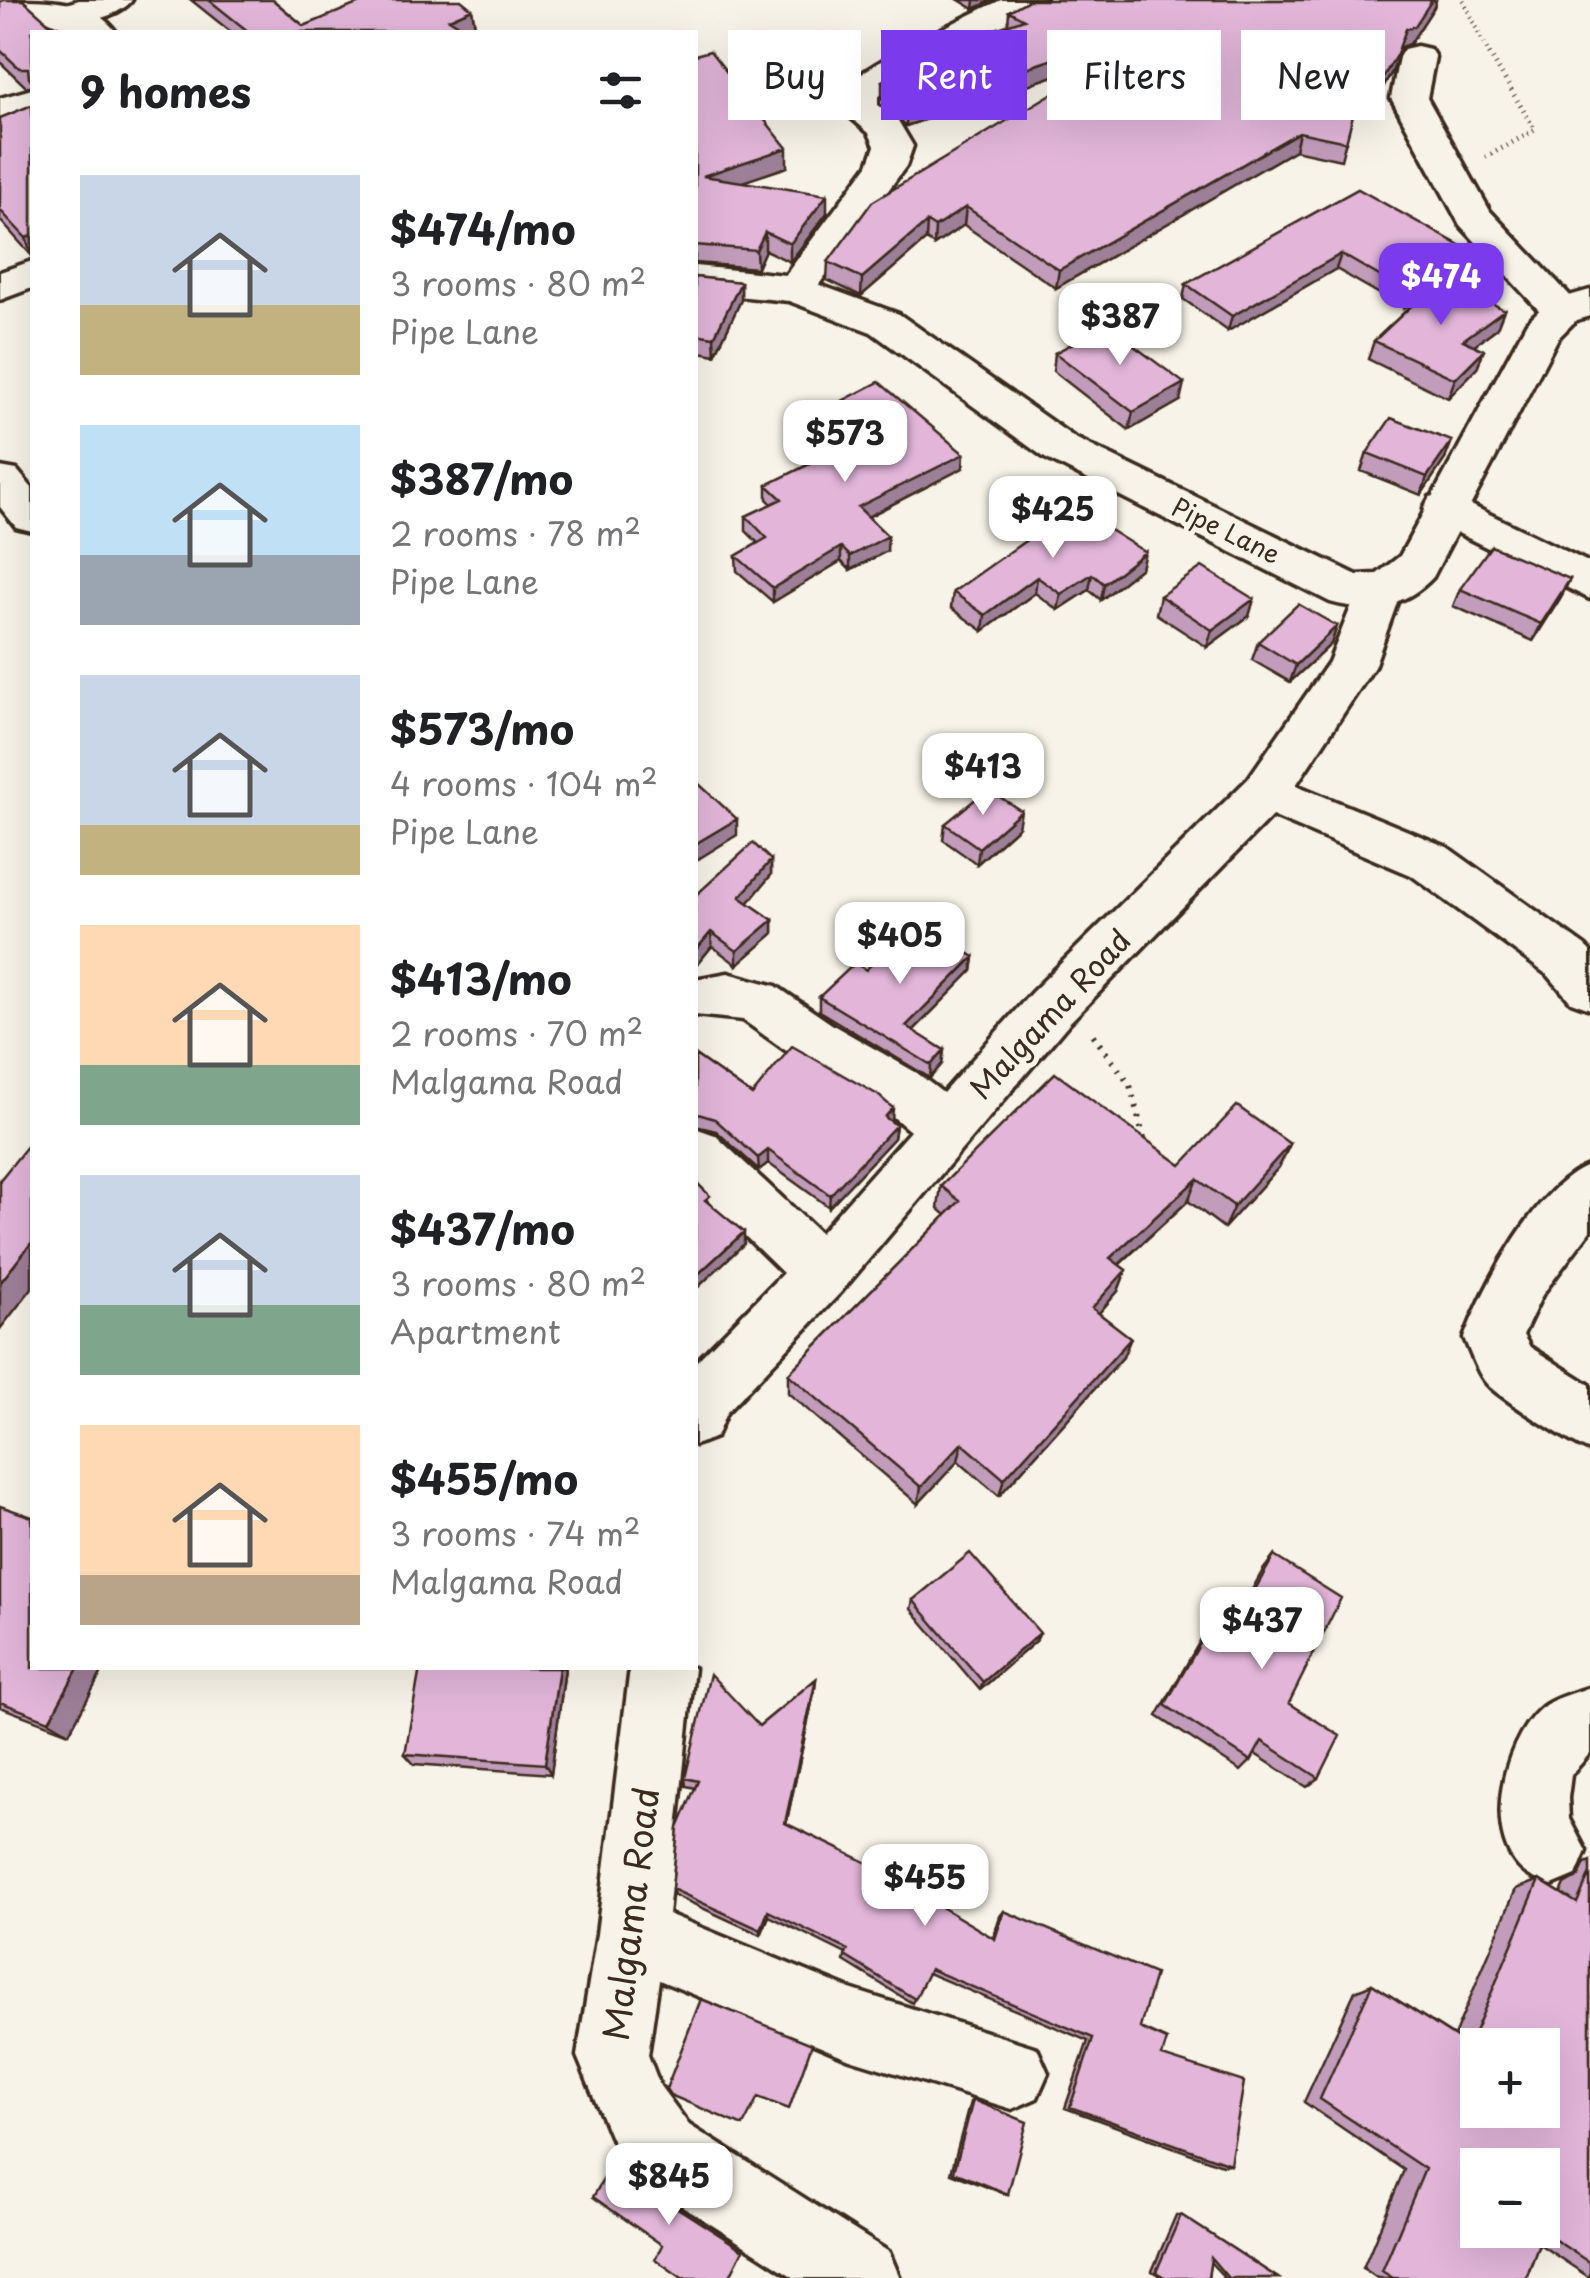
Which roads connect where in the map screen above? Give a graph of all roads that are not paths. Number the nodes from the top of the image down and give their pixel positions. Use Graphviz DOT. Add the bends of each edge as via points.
graph roads {
  1 [pos="32,0"];
  2 [pos="114,0"];
  3 [pos="1028,0"];
  4 [pos="84,24"];
  5 [pos="1417,57"];
  6 [pos="30,101"];
  7 [pos="0,110"];
  8 [pos="698,279"];
  9 [pos="795,289"];
  10 [pos="1576,307"];
  11 [pos="12,476"];
  12 [pos="1446,508"];
  13 [pos="30,512"];
  14 [pos="1590,583"];
  15 [pos="1377,594"];
  16 [pos="1266,792"];
  17 [pos="1590,988"];
  18 [pos="706,997"];
  19 [pos="946,1128"];
  20 [pos="698,1155"];
  21 [pos="1590,1190"];
  22 [pos="821,1274"];
  23 [pos="698,1408"];
  24 [pos="1590,1422"];
  25 [pos="662,1670"];
  26 [pos="1590,1720"];
  27 [pos="1552,1851"];
  28 [pos="632,1934"];
  29 [pos="1012,2073"];
  30 [pos="863,2278"];
  1 -- 4 [label="street"];
  2 -- 4 [label="street"];
  3 -- 9 [label="street" via="858,94 860,109 884,127 894,146 887,166"];
  5 -- 10 [label="street" via="1410,98 1474,217"];
  6 -- 7 [label="street"];
  8 -- 9 [label="street, Pipe Lane"];
  9 -- 15 [label="street, Pipe Lane" via="884,323 1060,448 1346,590"];
  10 -- 12 [label="street" via="1541,330"];
  11 -- 13 [label="street"];
  12 -- 14 [label="street"];
  12 -- 15 [label="street" via="1416,566"];
  15 -- 16 [label="street, Malgama Road" via="1352,666"];
  16 -- 17 [label="street" via="1429,861 1567,960"];
  16 -- 19 [label="street, Malgama Road" via="1050,1008"];
  18 -- 19 [label="street" via="757,1001 898,1089"];
  19 -- 22 [label="street, Malgama Road"];
  20 -- 22 [label="street"];
  21 -- 24 [label="street" via="1529,1262 1505,1300 1493,1338 1509,1366"];
  22 -- 23 [label="street, Malgama Road"];
  25 -- 28 [label="street, Malgama Road"];
  26 -- 27 [label="street" via="1565,1730 1540,1762 1536,1832"];
  28 -- 29 [label="street" via="850,2024"];
  28 -- 30 [label="street, Malgama Road" via="612,2056 634,2111 663,2150"];
}
